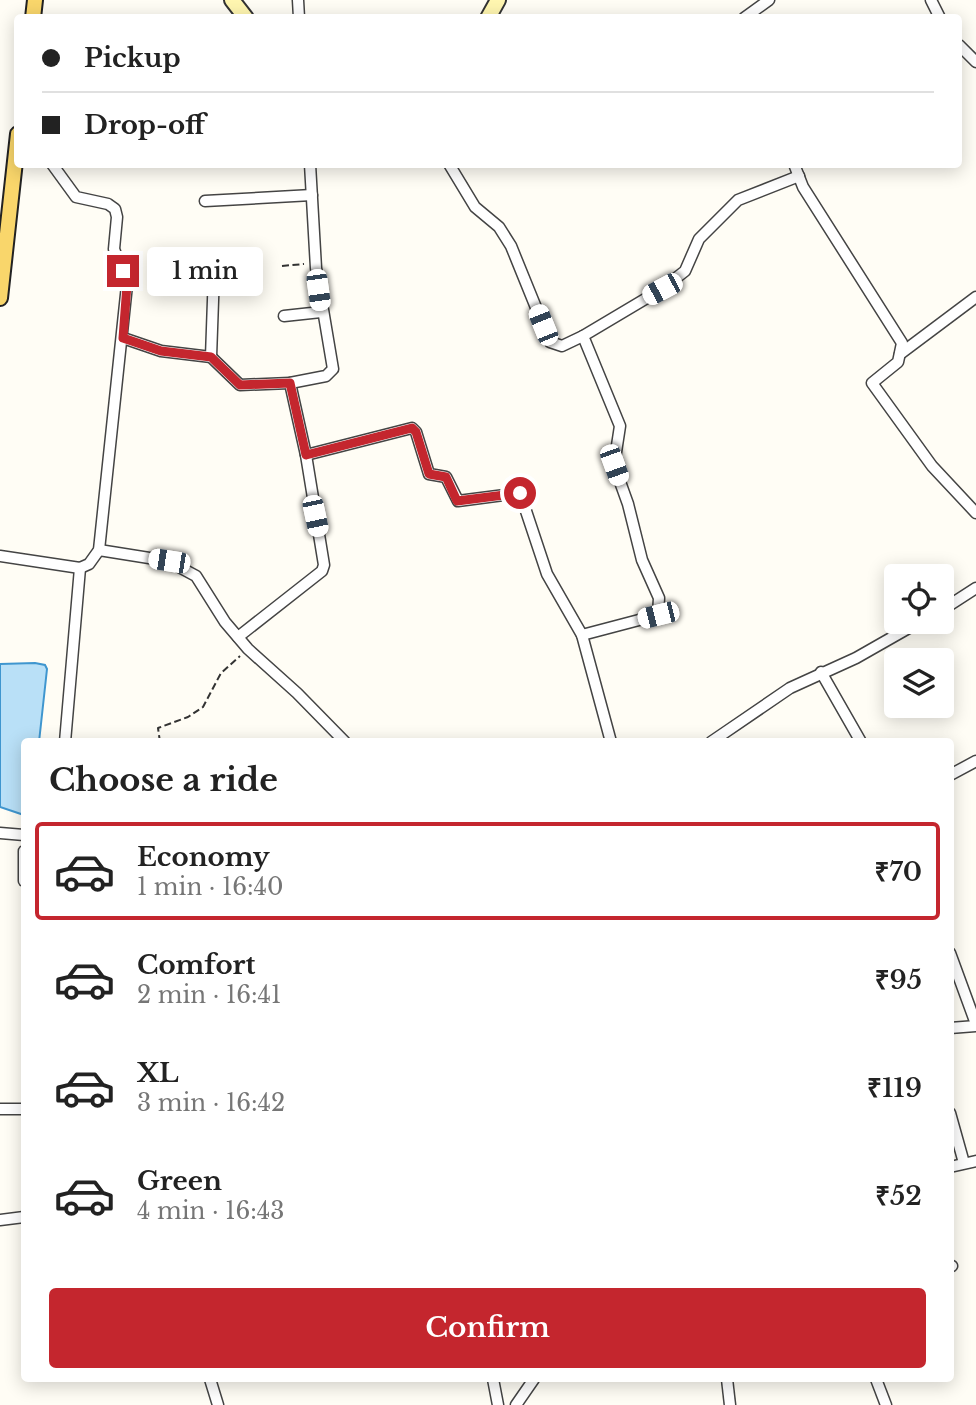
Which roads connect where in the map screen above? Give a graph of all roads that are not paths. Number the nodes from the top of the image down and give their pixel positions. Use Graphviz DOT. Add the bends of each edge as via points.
graph roads {
  1 [pos="232,0"];
  2 [pos="769,0"];
  3 [pos="243,14"];
  4 [pos="750,14"];
  5 [pos="962,48"];
  6 [pos="976,62"];
  7 [pos="14,168"];
  8 [pos="55,168"];
  9 [pos="310,168"];
  10 [pos="451,168"];
  11 [pos="796,168"];
  12 [pos="799,176"];
  13 [pos="313,195"];
  14 [pos="205,201"];
  15 [pos="214,272"];
  16 [pos="976,297"];
  17 [pos="0,298"];
  18 [pos="321,312"];
  19 [pos="284,316"];
  20 [pos="583,336"];
  21 [pos="123,338"];
  22 [pos="900,354"];
  23 [pos="211,357"];
  24 [pos="290,383"];
  25 [pos="306,455"];
  26 [pos="976,513"];
  27 [pos="99,550"];
  28 [pos="0,556"];
  29 [pos="80,568"];
  30 [pos="976,588"];
  31 [pos="954,602"];
  32 [pos="898,634"];
  33 [pos="582,635"];
  34 [pos="238,637"];
  35 [pos="821,672"];
  36 [pos="65,738"];
  37 [pos="341,738"];
  38 [pos="610,738"];
  39 [pos="717,738"];
  40 [pos="859,738"];
  41 [pos="976,761"];
  42 [pos="954,773"];
  43 [pos="0,832"];
  44 [pos="21,835"];
  45 [pos="954,964"];
  46 [pos="976,1025"];
  47 [pos="954,1028"];
  48 [pos="0,1109"];
  49 [pos="21,1109"];
  50 [pos="954,1127"];
  51 [pos="976,1161"];
  52 [pos="964,1163"];
  53 [pos="954,1166"];
  54 [pos="21,1217"];
  55 [pos="0,1220"];
  56 [pos="212,1382"];
  57 [pos="494,1382"];
  58 [pos="532,1382"];
  59 [pos="727,1382"];
  60 [pos="877,1382"];
  61 [pos="218,1405"];
  62 [pos="498,1405"];
  63 [pos="516,1405"];
  64 [pos="730,1405"];
  65 [pos="886,1405"];
  1 -- 3 [label="street"];
  2 -- 4 [label="street"];
  5 -- 6 [label="street"];
  7 -- 17 [label="main road"];
  8 -- 21 [label="street" via="76,197 115,209 114,249 127,285"];
  9 -- 13 [label="street"];
  10 -- 20 [label="street" via="475,207 499,227 512,246 550,342 562,346"];
  11 -- 12 [label="street"];
  12 -- 20 [label="street" via="738,200 699,239 685,271"];
  12 -- 22 [label="street" via="864,287 891,321 902,343"];
  13 -- 14 [label="street"];
  13 -- 18 [label="street"];
  15 -- 23 [label="street"];
  16 -- 22 [label="street"];
  18 -- 19 [label="street"];
  18 -- 24 [label="street" via="331,344 331,374"];
  20 -- 33 [label="street" via="620,426 614,465 642,560 659,598 658,615"];
  21 -- 23 [label="street" via="161,351"];
  21 -- 27 [label="street"];
  22 -- 26 [label="street" via="898,362 872,383 932,466"];
  23 -- 24 [label="street" via="240,385"];
  24 -- 25 [label="street"];
  25 -- 33 [label="street" via="412,428 429,474 446,477 457,501 520,493 547,574"];
  25 -- 34 [label="street" via="322,571"];
  27 -- 29 [label="street"];
  27 -- 34 [label="street" via="169,561 196,576"];
  28 -- 29 [label="street"];
  29 -- 36 [label="street"];
  30 -- 31 [label="street"];
  32 -- 35 [label="street"];
  33 -- 38 [label="street"];
  34 -- 37 [label="street"];
  35 -- 39 [label="street"];
  35 -- 40 [label="street"];
  41 -- 42 [label="street"];
  43 -- 44 [label="street"];
  45 -- 46 [label="street"];
  46 -- 47 [label="street"];
  48 -- 49 [label="street"];
  50 -- 52 [label="street"];
  51 -- 52 [label="street"];
  52 -- 53 [label="street"];
  54 -- 55 [label="street"];
  56 -- 61 [label="street"];
  57 -- 62 [label="street"];
  58 -- 63 [label="street"];
  59 -- 64 [label="street"];
  60 -- 65 [label="street"];
}
